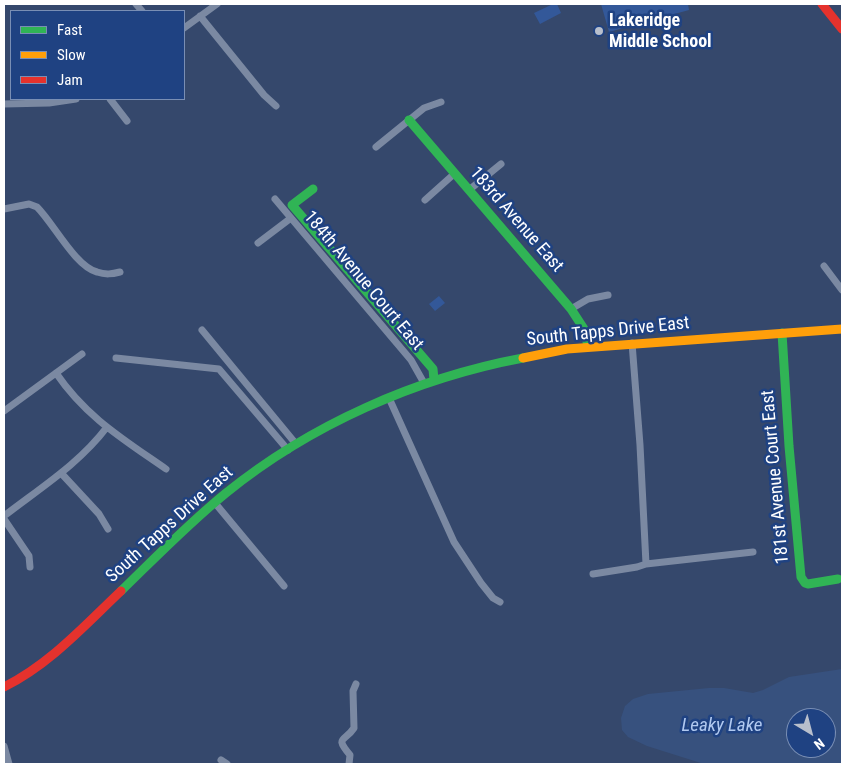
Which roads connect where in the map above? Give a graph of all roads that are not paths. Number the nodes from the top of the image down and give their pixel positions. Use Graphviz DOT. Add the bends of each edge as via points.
graph roads {
  1 [pos="217,4"];
  2 [pos="822,4"];
  3 [pos="202,15"];
  4 [pos="185,27"];
  5 [pos="842,29"];
  6 [pos="69,100"];
  7 [pos="111,100"];
  8 [pos="5,102"];
  9 [pos="441,102"];
  10 [pos="409,120"];
  11 [pos="127,121"];
  12 [pos="376,146"];
  13 [pos="501,164"];
  14 [pos="454,174"];
  15 [pos="313,189"];
  16 [pos="469,190"];
  17 [pos="275,199"];
  18 [pos="424,200"];
  19 [pos="4,209"];
  20 [pos="291,218"];
  21 [pos="258,243"];
  22 [pos="824,266"];
  23 [pos="120,272"];
  24 [pos="842,290"];
  25 [pos="608,295"];
  26 [pos="571,309"];
  27 [pos="842,329"];
  28 [pos="202,330"];
  29 [pos="782,333"];
  30 [pos="632,343"];
  31 [pos="588,346"];
  32 [pos="82,354"];
  33 [pos="116,358"];
  34 [pos="56,373"];
  35 [pos="434,380"];
  36 [pos="424,384"];
  37 [pos="389,398"];
  38 [pos="4,411"];
  39 [pos="106,428"];
  40 [pos="296,444"];
  41 [pos="288,450"];
  42 [pos="166,469"];
  43 [pos="61,473"];
  44 [pos="215,502"];
  45 [pos="4,516"];
  46 [pos="4,520"];
  47 [pos="108,529"];
  48 [pos="753,552"];
  49 [pos="646,564"];
  50 [pos="30,567"];
  51 [pos="593,574"];
  52 [pos="838,579"];
  53 [pos="284,586"];
  54 [pos="500,602"];
  55 [pos="356,684"];
  56 [pos="4,688"];
  57 [pos="4,746"];
  58 [pos="9,764"];
  59 [pos="349,764"];
  1 -- 3 [label="street"];
  2 -- 5 [label="street"];
  3 -- 3 [label="street" via="264,95 276,106"];
  3 -- 4 [label="street"];
  6 -- 8 [label="street"];
  7 -- 11 [label="street"];
  9 -- 10 [label="street" via="424,108"];
  10 -- 12 [label="street"];
  10 -- 14 [label="street, 183rd Avenue East"];
  13 -- 16 [label="street"];
  14 -- 16 [label="street, 183rd Avenue East"];
  14 -- 18 [label="street"];
  15 -- 35 [label="street" via="292,205 433,369"];
  16 -- 26 [label="street, 183rd Avenue East"];
  17 -- 20 [label="street, 184th Avenue Court East"];
  19 -- 23 [label="street" via="29,204 37,207 84,265 95,272"];
  20 -- 21 [label="street"];
  20 -- 36 [label="street, 184th Avenue Court East" via="410,360"];
  22 -- 24 [label="street"];
  25 -- 26 [label="street" via="588,299"];
  26 -- 31 [label="street, 183rd Avenue East" via="584,329"];
  27 -- 29 [label="street, South Tapps Drive East"];
  28 -- 40 [label="street"];
  29 -- 30 [label="street, South Tapps Drive East"];
  29 -- 52 [label="street, 181st Avenue Court East" via="801,577 808,584"];
  30 -- 31 [label="street, South Tapps Drive East"];
  30 -- 49 [label="street"];
  31 -- 35 [label="street, South Tapps Drive East" via="512,359"];
  32 -- 34 [label="street"];
  33 -- 41 [label="street" via="219,369"];
  34 -- 38 [label="street"];
  34 -- 39 [label="street" via="80,404"];
  35 -- 36 [label="street, South Tapps Drive East"];
  36 -- 37 [label="street, South Tapps Drive East"];
  37 -- 40 [label="street, South Tapps Drive East"];
  37 -- 54 [label="street" via="454,542 481,583"];
  39 -- 42 [label="street"];
  39 -- 43 [label="street" via="85,453"];
  40 -- 41 [label="street, South Tapps Drive East"];
  41 -- 44 [label="street, South Tapps Drive East"];
  43 -- 45 [label="street"];
  43 -- 47 [label="street" via="99,514"];
  44 -- 53 [label="street"];
  44 -- 56 [label="street, South Tapps Drive East" via="48,659"];
  46 -- 50 [label="street" via="28,556"];
  48 -- 49 [label="street"];
  49 -- 51 [label="street"];
  55 -- 59 [label="street" via="353,691 354,728 342,742 350,755"];
  57 -- 58 [label="street"];
}
